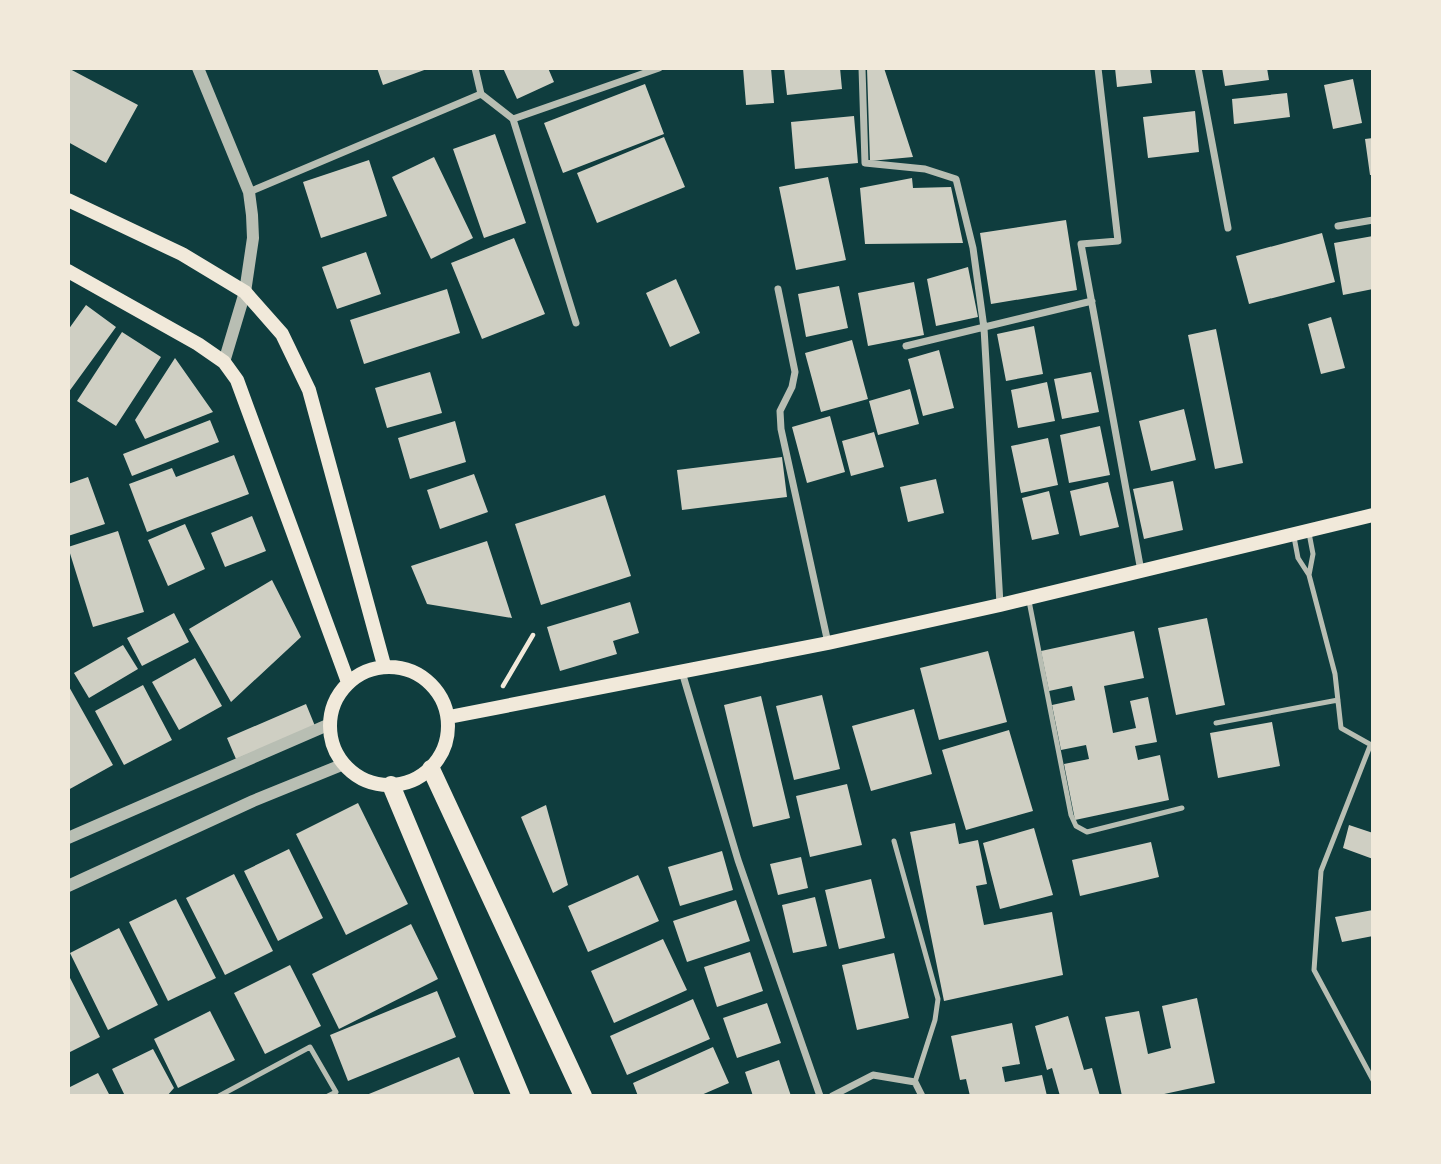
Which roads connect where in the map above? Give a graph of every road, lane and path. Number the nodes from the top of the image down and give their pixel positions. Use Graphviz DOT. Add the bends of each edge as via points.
graph roads {
  1 [pos="198,68"];
  2 [pos="475,68"];
  3 [pos="659,68"];
  4 [pos="862,68"];
  5 [pos="1098,68"];
  6 [pos="1198,68"];
  7 [pos="481,94"];
  8 [pos="513,119"];
  9 [pos="249,192"];
  10 [pos="68,200"];
  11 [pos="1373,220"];
  12 [pos="1338,226"];
  13 [pos="1228,229"];
  14 [pos="68,271"];
  15 [pos="778,289"];
  16 [pos="245,292"];
  17 [pos="1092,301"];
  18 [pos="576,323"];
  19 [pos="984,328"];
  20 [pos="906,346"];
  21 [pos="223,362"];
  22 [pos="1373,515"];
  23 [pos="1309,531"];
  24 [pos="1293,534"];
  25 [pos="1142,571"];
  26 [pos="1309,575"];
  27 [pos="1029,598"];
  28 [pos="1000,605"];
  29 [pos="533,635"];
  30 [pos="828,643"];
  31 [pos="384,665"];
  32 [pos="682,671"];
  33 [pos="348,682"];
  34 [pos="1338,700"];
  35 [pos="489,709"];
  36 [pos="449,717"];
  37 [pos="1216,723"];
  38 [pos="330,724"];
  39 [pos="1372,745"];
  40 [pos="344,764"];
  41 [pos="431,769"];
  42 [pos="391,785"];
  43 [pos="1182,808"];
  44 [pos="68,838"];
  45 [pos="894,841"];
  46 [pos="68,886"];
  47 [pos="1373,1080"];
  48 [pos="915,1082"];
  49 [pos="219,1096"];
  50 [pos="328,1096"];
  51 [pos="521,1096"];
  52 [pos="583,1096"];
  53 [pos="820,1096"];
  54 [pos="832,1096"];
  55 [pos="922,1096"];
  1 -- 9 [label="street"];
  2 -- 7 [label="street"];
  3 -- 8 [label="street"];
  4 -- 19 [label="street" via="865,163 925,169 956,179 973,247"];
  5 -- 17 [label="street" via="1118,241 1082,244"];
  6 -- 13 [label="street"];
  7 -- 8 [label="street"];
  7 -- 9 [label="street"];
  8 -- 18 [label="street"];
  9 -- 16 [label="street" via="253,238"];
  10 -- 16 [label="main road" via="182,254"];
  11 -- 12 [label="street"];
  14 -- 21 [label="main road"];
  15 -- 30 [label="street" via="794,372 780,411 781,429"];
  16 -- 21 [label="street"];
  16 -- 31 [label="main road" via="282,334 309,390"];
  17 -- 19 [label="street"];
  17 -- 25 [label="street"];
  19 -- 20 [label="street"];
  19 -- 28 [label="street"];
  21 -- 33 [label="main road" via="237,380"];
  22 -- 23 [label="main road"];
  23 -- 24 [label="main road"];
  23 -- 26 [label="lane" via="1313,554"];
  24 -- 25 [label="main road"];
  24 -- 26 [label="lane" via="1298,558"];
  25 -- 27 [label="main road"];
  26 -- 34 [label="lane"];
  27 -- 28 [label="main road"];
  27 -- 43 [label="lane" via="1076,825 1087,832"];
  28 -- 30 [label="main road"];
  29 -- 35 [label="path"];
  30 -- 32 [label="main road"];
  31 -- 33 [label="main road"];
  31 -- 36 [label="main road" via="405,667 424,676 442,697"];
  32 -- 35 [label="main road"];
  32 -- 53 [label="street" via="738,860"];
  33 -- 38 [label="main road" via="332,708"];
  34 -- 37 [label="lane"];
  34 -- 39 [label="lane" via="1341,728"];
  35 -- 36 [label="main road"];
  36 -- 41 [label="main road" via="443,752"];
  38 -- 40 [label="main road" via="337,755"];
  38 -- 44 [label="street"];
  39 -- 47 [label="lane" via="1321,871 1314,970"];
  40 -- 42 [label="main road" via="371,783"];
  40 -- 46 [label="street" via="253,800"];
  41 -- 42 [label="main road" via="412,781"];
  41 -- 52 [label="main road"];
  42 -- 51 [label="main road"];
  45 -- 48 [label="lane" via="938,999"];
  48 -- 54 [label="street" via="873,1075"];
  48 -- 55 [label="street"];
  49 -- 50 [label="lane" via="310,1047 337,1091"];
}
